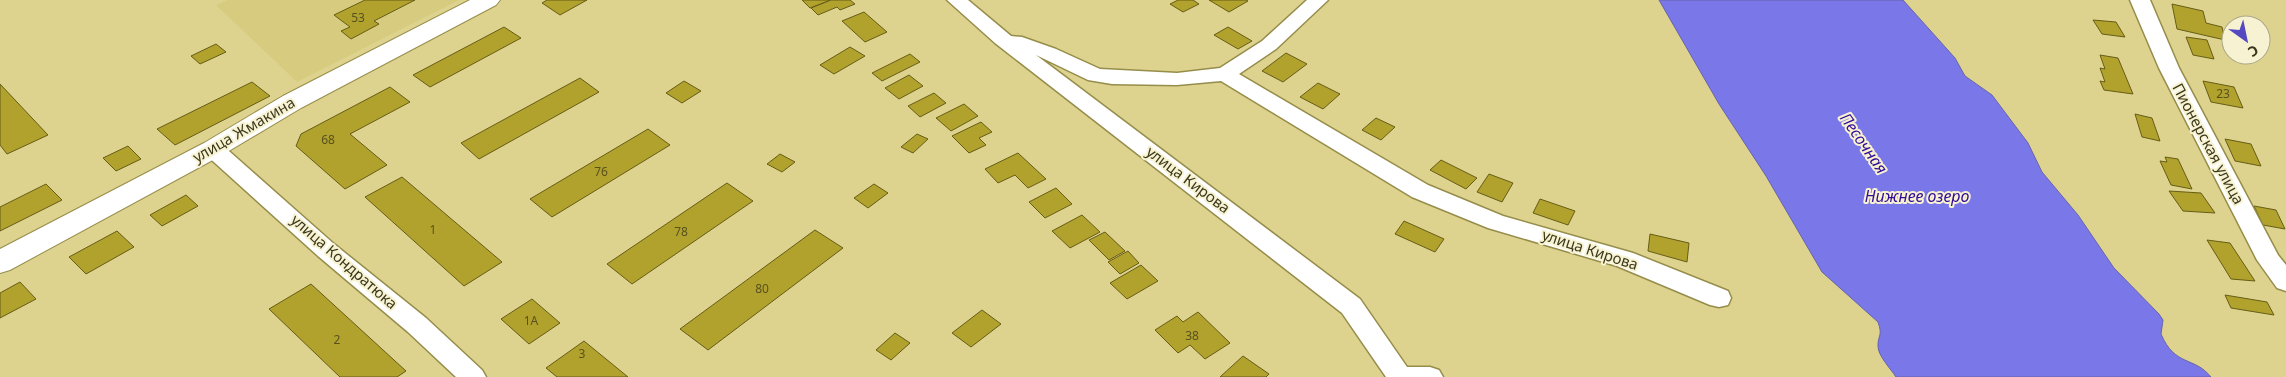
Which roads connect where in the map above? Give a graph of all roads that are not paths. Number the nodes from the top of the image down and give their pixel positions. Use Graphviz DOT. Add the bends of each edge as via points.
graph roads {
  1 [pos="488,0"];
  2 [pos="957,0"];
  3 [pos="1318,0"];
  4 [pos="2140,0"];
  5 [pos="1002,38"];
  6 [pos="1225,74"];
  7 [pos="213,149"];
  8 [pos="0,262"];
  9 [pos="2286,282"];
  10 [pos="1719,298"];
  11 [pos="473,377"];
  12 [pos="1400,377"];
  13 [pos="1430,377"];
  1 -- 7 [label="street, улица Жмакина" via="292,102"];
  2 -- 5 [label="street, улица Кирова"];
  3 -- 6 [label="street" via="1269,45"];
  4 -- 9 [label="street, Пионерская улица" via="2168,68 2269,260"];
  5 -- 6 [label="street" via="1027,44 1095,75 1112,78 1177,79"];
  5 -- 12 [label="street, улица Кирова" via="1351,306"];
  6 -- 10 [label="street, улица Кирова" via="1420,191 1496,222 1625,259"];
  7 -- 8 [label="street, улица Жмакина"];
  7 -- 11 [label="street, улица Кондратюка"];
  12 -- 13 [label="street"];
}
